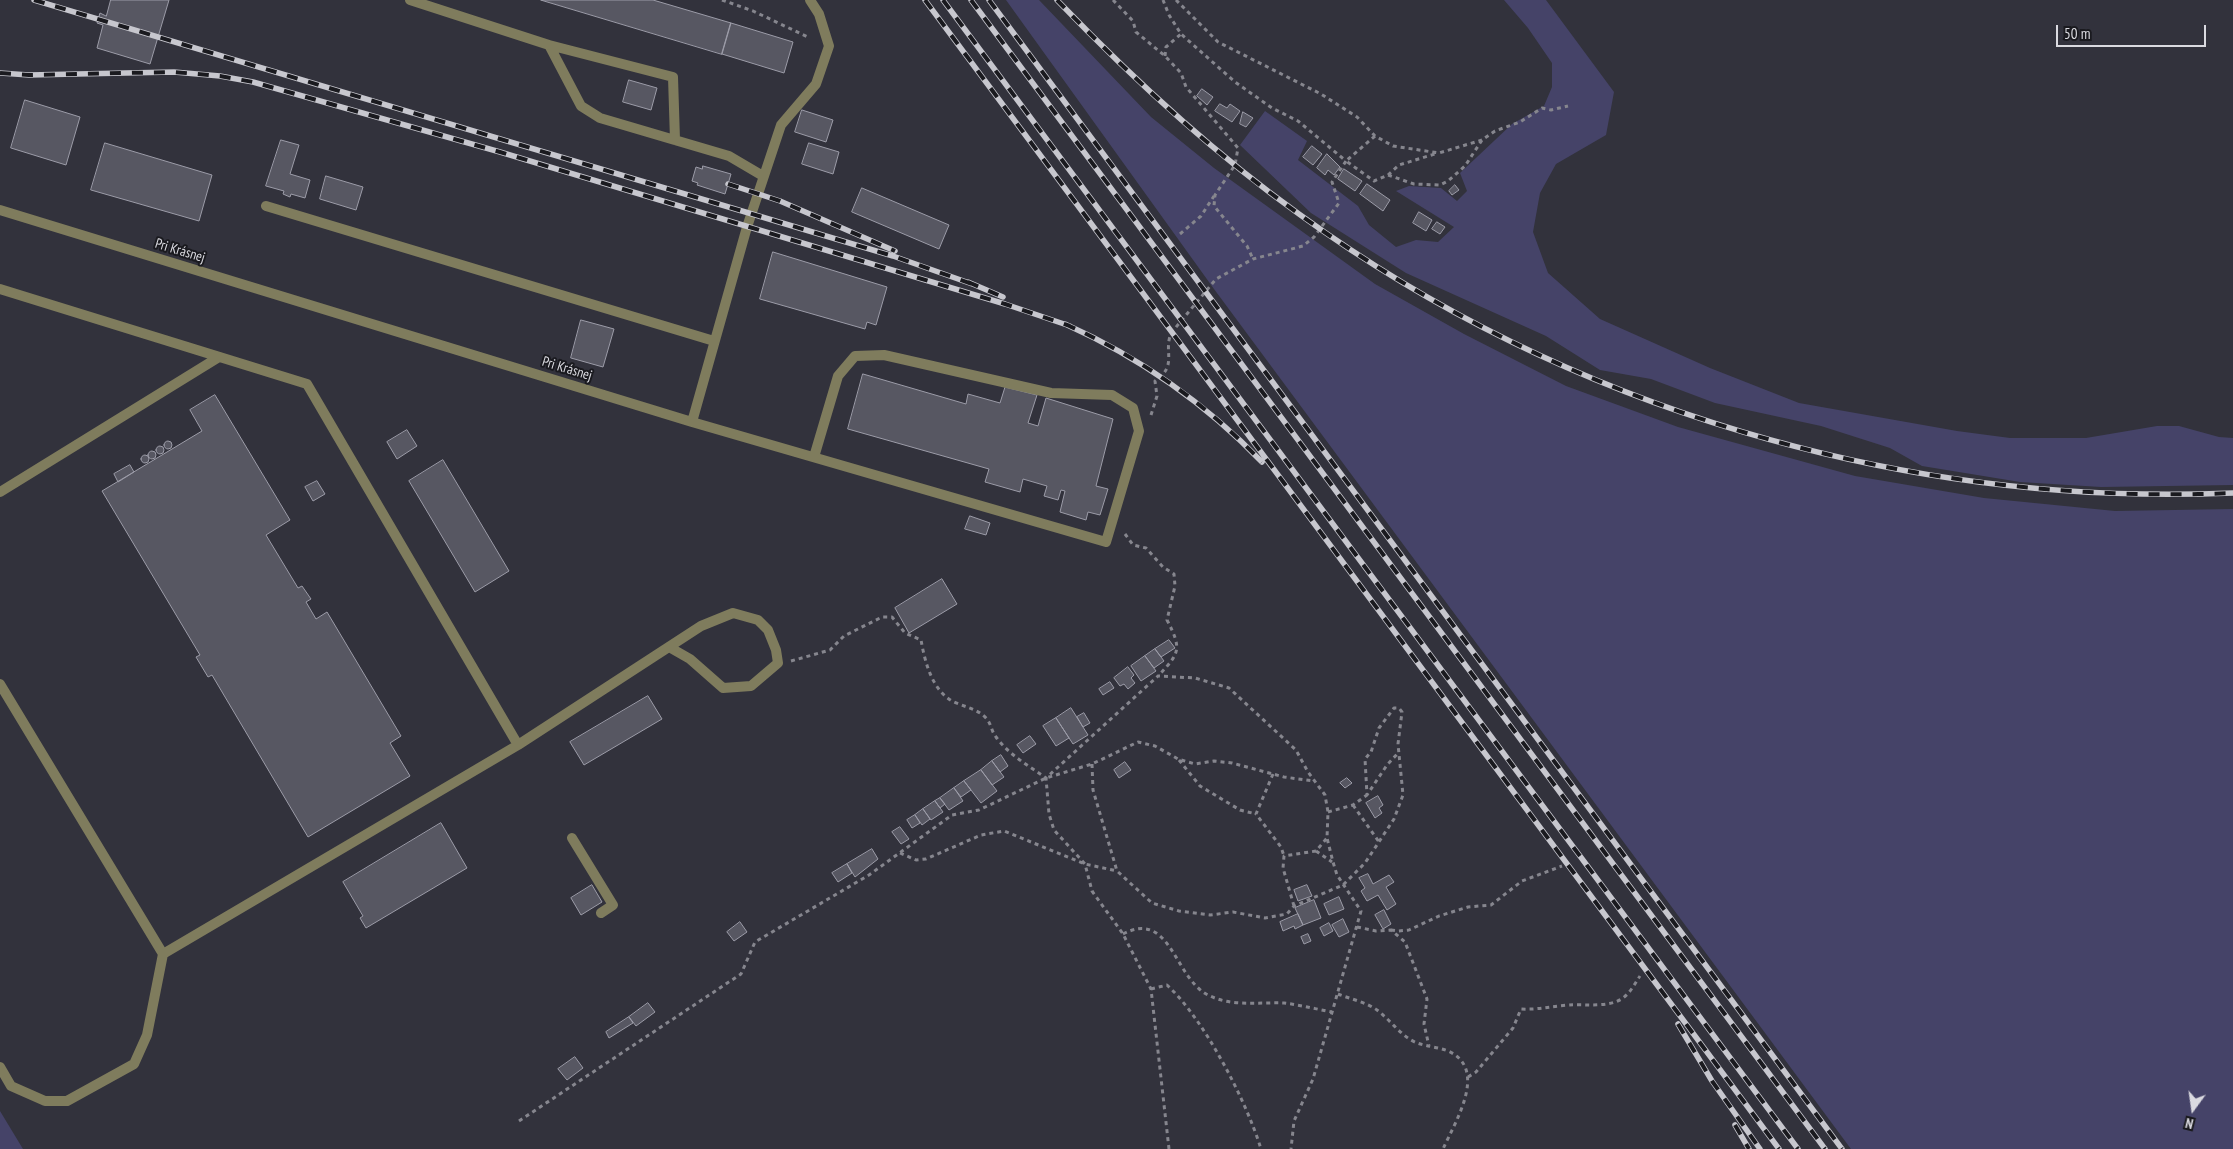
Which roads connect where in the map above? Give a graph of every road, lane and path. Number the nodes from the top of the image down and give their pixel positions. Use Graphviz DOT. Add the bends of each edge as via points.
graph roads {
  1 [pos="410,0"];
  2 [pos="722,0"];
  3 [pos="810,0"];
  4 [pos="1112,0"];
  5 [pos="1163,0"];
  6 [pos="1176,0"];
  7 [pos="1181,34"];
  8 [pos="549,45"];
  9 [pos="829,46"];
  10 [pos="1166,56"];
  11 [pos="1568,106"];
  12 [pos="1375,136"];
  13 [pos="675,140"];
  14 [pos="1482,140"];
  15 [pos="1439,153"];
  16 [pos="1346,161"];
  17 [pos="763,176"];
  18 [pos="1388,176"];
  19 [pos="1215,195"];
  20 [pos="266,206"];
  21 [pos="0,210"];
  22 [pos="1180,234"];
  23 [pos="1253,259"];
  24 [pos="0,289"];
  25 [pos="714,341"];
  26 [pos="219,356"];
  27 [pos="1149,421"];
  28 [pos="692,422"];
  29 [pos="814,457"];
  30 [pos="0,492"];
  31 [pos="1124,530"];
  32 [pos="669,647"];
  33 [pos="778,663"];
  34 [pos="1158,676"];
  35 [pos="0,684"];
  36 [pos="518,744"];
  37 [pos="1399,752"];
  38 [pos="1178,759"];
  39 [pos="1092,764"];
  40 [pos="1273,774"];
  41 [pos="1046,778"];
  42 [pos="1314,781"];
  43 [pos="1367,795"];
  44 [pos="1353,804"];
  45 [pos="1328,812"];
  46 [pos="1256,814"];
  47 [pos="572,838"];
  48 [pos="1327,838"];
  49 [pos="1379,842"];
  50 [pos="1316,851"];
  51 [pos="900,853"];
  52 [pos="1284,856"];
  53 [pos="1333,862"];
  54 [pos="1085,864"];
  55 [pos="1562,866"];
  56 [pos="1116,871"];
  57 [pos="1343,885"];
  58 [pos="1294,906"];
  59 [pos="601,913"];
  60 [pos="1357,927"];
  61 [pos="1391,930"];
  62 [pos="1123,934"];
  63 [pos="163,954"];
  64 [pos="1640,976"];
  65 [pos="1151,989"];
  66 [pos="1338,994"];
  67 [pos="1332,1012"];
  68 [pos="1429,1046"];
  69 [pos="0,1067"];
  70 [pos="1468,1077"];
  71 [pos="519,1121"];
  72 [pos="1169,1149"];
  73 [pos="1262,1149"];
  74 [pos="1291,1149"];
  75 [pos="1443,1149"];
  1 -- 8 [label="lane"];
  2 -- 9 [label="path"];
  3 -- 9 [label="lane" via="820,14"];
  4 -- 10 [label="path" via="1133,21 1136,32"];
  5 -- 7 [label="path"];
  6 -- 12 [label="path" via="1218,42 1321,94 1357,117"];
  7 -- 10 [label="path" via="1166,47"];
  7 -- 16 [label="path" via="1235,82 1272,108 1298,121"];
  8 -- 13 [label="lane" via="581,106 600,118"];
  8 -- 13 [label="lane" via="672,77"];
  9 -- 17 [label="lane" via="816,84 781,125"];
  10 -- 19 [label="path" via="1181,73 1196,100 1238,148 1234,165"];
  11 -- 14 [label="path" via="1551,110 1542,108"];
  12 -- 15 [label="path" via="1393,146"];
  12 -- 16 [label="path"];
  13 -- 17 [label="lane" via="729,156"];
  14 -- 15 [label="path"];
  14 -- 18 [label="path" via="1465,166 1440,185 1414,184"];
  15 -- 18 [label="path" via="1399,165"];
  16 -- 18 [label="path" via="1374,181"];
  16 -- 23 [label="path" via="1332,182 1339,203 1314,237 1303,246"];
  17 -- 25 [label="lane"];
  19 -- 22 [label="path" via="1200,216"];
  19 -- 23 [label="path" via="1214,206 1247,246"];
  20 -- 25 [label="lane"];
  21 -- 28 [label="lane, Pri Krásnej"];
  23 -- 27 [label="path" via="1216,279 1172,332 1168,340 1169,364 1155,382 1157,396"];
  24 -- 26 [label="lane"];
  25 -- 28 [label="lane"];
  26 -- 30 [label="lane"];
  26 -- 36 [label="lane" via="307,384"];
  28 -- 29 [label="lane, Pri Krásnej"];
  29 -- 29 [label="lane, Pri Krásnej" via="1106,542 1140,431 1133,408 1112,395 1051,393 884,354 855,356 838,376"];
  31 -- 34 [label="path" via="1133,546 1146,548 1174,574 1176,586 1167,620 1178,648 1174,658"];
  32 -- 33 [label="lane" via="724,688 751,686"];
  32 -- 33 [label="lane" via="702,626 733,613 758,620 768,630"];
  32 -- 36 [label="lane"];
  33 -- 41 [label="path" via="830,650 844,636 882,617 892,617 904,633 921,640 927,668 952,701 987,718 995,736 1008,751"];
  34 -- 41 [label="path"];
  34 -- 42 [label="path" via="1195,678 1230,688 1296,750"];
  35 -- 63 [label="lane"];
  36 -- 63 [label="lane"];
  37 -- 43 [label="path"];
  37 -- 43 [label="path" via="1402,712 1394,708 1365,759"];
  37 -- 49 [label="path" via="1403,795 1394,819"];
  38 -- 39 [label="path" via="1155,746 1138,742"];
  38 -- 40 [label="path" via="1195,764 1232,763"];
  38 -- 46 [label="path" via="1200,786 1240,810"];
  39 -- 41 [label="path"];
  39 -- 56 [label="path" via="1093,790"];
  40 -- 42 [label="path"];
  40 -- 46 [label="path"];
  41 -- 51 [label="path" via="979,810 952,815"];
  41 -- 54 [label="path" via="1049,814 1054,830"];
  42 -- 45 [label="path" via="1325,796"];
  43 -- 44 [label="path"];
  44 -- 45 [label="path"];
  44 -- 49 [label="path"];
  45 -- 48 [label="path"];
  46 -- 52 [label="path"];
  47 -- 59 [label="lane" via="613,905"];
  48 -- 50 [label="path"];
  48 -- 53 [label="path"];
  49 -- 57 [label="path" via="1365,863"];
  50 -- 52 [label="path"];
  50 -- 53 [label="path"];
  51 -- 54 [label="path" via="916,860 926,859 981,835 1004,831"];
  51 -- 71 [label="path" via="869,875 755,942 741,974"];
  52 -- 58 [label="path" via="1283,868"];
  53 -- 57 [label="path"];
  54 -- 56 [label="path"];
  54 -- 62 [label="path" via="1092,892"];
  55 -- 61 [label="path" via="1522,881 1491,905 1468,907 1409,930"];
  56 -- 58 [label="path" via="1152,903 1179,911 1210,915 1232,912 1266,918 1287,914"];
  57 -- 58 [label="path"];
  57 -- 60 [label="path" via="1361,911"];
  60 -- 61 [label="path"];
  60 -- 66 [label="path"];
  61 -- 68 [label="path" via="1405,942 1427,999 1424,1024"];
  62 -- 65 [label="path"];
  62 -- 67 [label="path" via="1135,928 1150,929 1166,939 1191,983 1208,995 1228,1002 1284,1004"];
  63 -- 69 [label="lane" via="147,1035 134,1064 67,1101 45,1101 11,1086"];
  64 -- 70 [label="path" via="1623,998 1614,1002 1537,1010 1521,1008 1513,1028 1476,1072"];
  65 -- 72 [label="path"];
  65 -- 73 [label="path" via="1167,984 1181,997 1223,1062"];
  66 -- 67 [label="path"];
  66 -- 68 [label="path" via="1375,1008 1402,1034 1418,1044"];
  67 -- 74 [label="path" via="1313,1079 1294,1121"];
  68 -- 70 [label="path" via="1449,1051 1464,1063"];
  70 -- 75 [label="path" via="1466,1098"];
}
